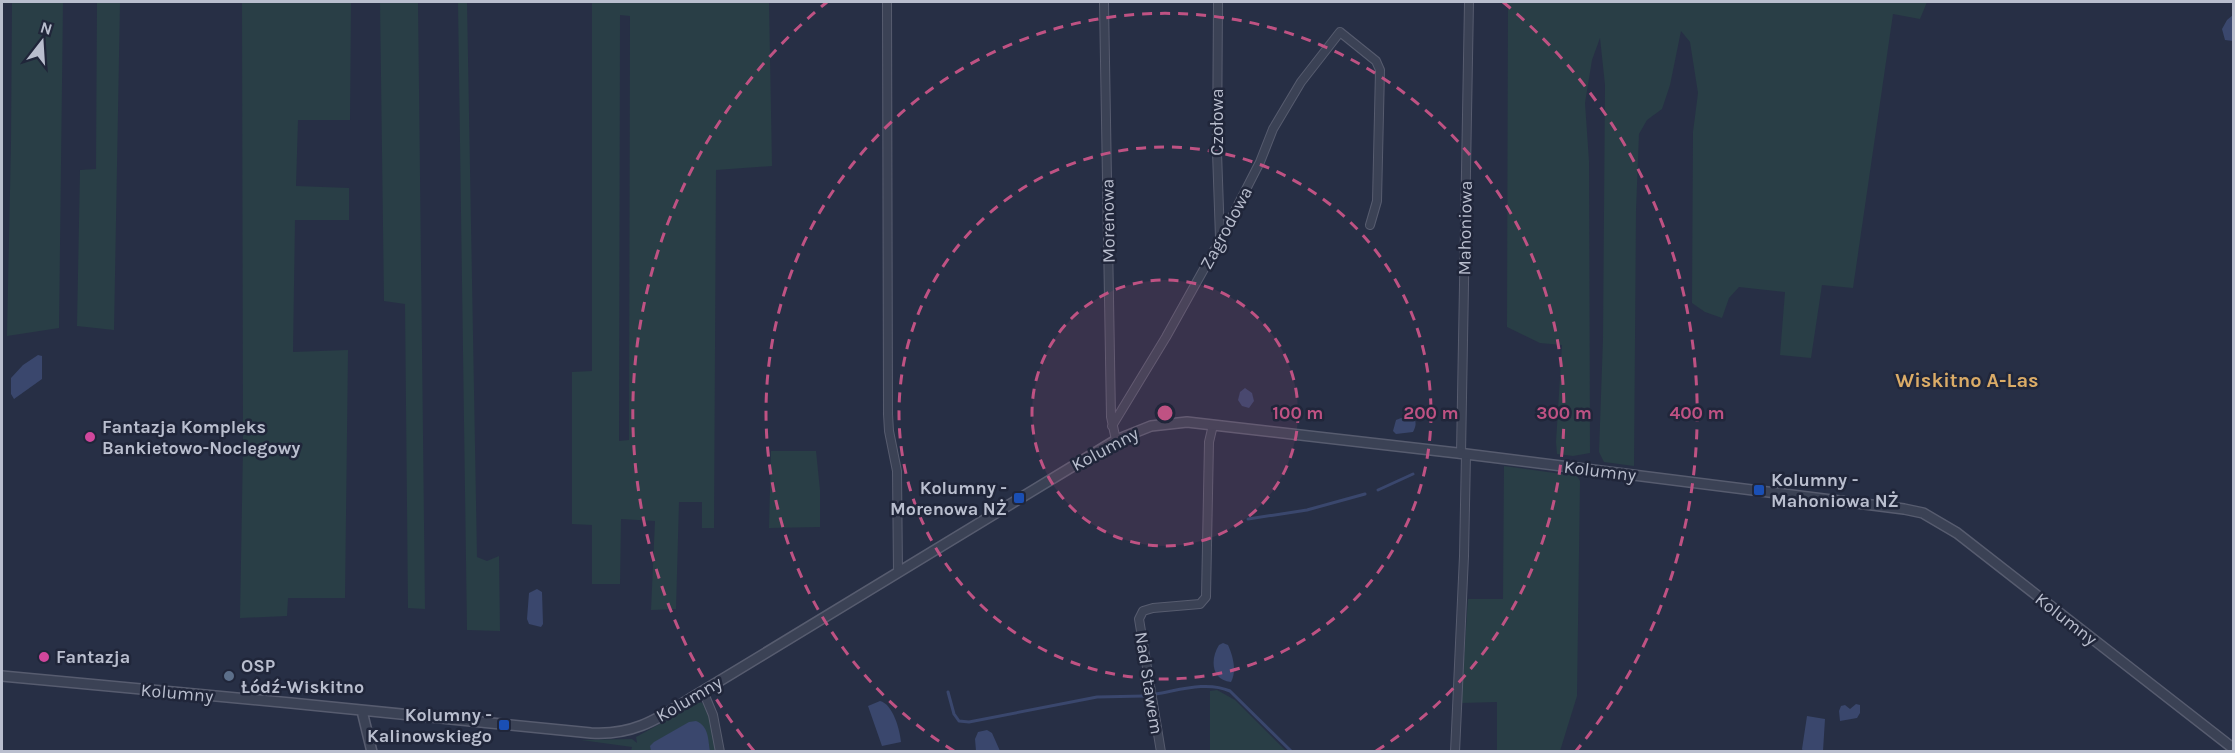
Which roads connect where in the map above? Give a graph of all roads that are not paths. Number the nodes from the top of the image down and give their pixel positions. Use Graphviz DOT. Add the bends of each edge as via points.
graph roads {
  1 [pos="887,2"];
  2 [pos="1104,2"];
  3 [pos="1218,2"];
  4 [pos="1469,2"];
  5 [pos="1370,225"];
  6 [pos="1219,242"];
  7 [pos="1213,425"];
  8 [pos="1112,426"];
  9 [pos="1116,440"];
  10 [pos="1464,454"];
  11 [pos="898,572"];
  12 [pos="2,676"];
  13 [pos="703,691"];
  14 [pos="362,711"];
  15 [pos="2234,749"];
  16 [pos="372,752"];
  17 [pos="720,752"];
  18 [pos="1161,752"];
  19 [pos="1455,752"];
  1 -- 11 [label="street" via="888,414 897,471"];
  2 -- 8 [label="street, Morenowa"];
  3 -- 6 [label="street, Czołowa"];
  4 -- 10 [label="street, Mahoniowa"];
  5 -- 6 [label="street, Zagrodowa" via="1377,201 1380,70 1376,61 1340,32 1301,82 1273,129"];
  6 -- 8 [label="street, Zagrodowa"];
  7 -- 9 [label="street, Kolumny" via="1163,423"];
  7 -- 10 [label="street, Kolumny"];
  7 -- 18 [label="street, Nad Stawem" via="1209,442 1206,597 1200,604 1153,608 1139,615"];
  8 -- 9 [label="street, Morenowa"];
  9 -- 11 [label="street, Kolumny"];
  10 -- 15 [label="street, Kolumny" via="1923,513 1957,533"];
  10 -- 19 [label="street, Mahoniowa" via="1464,556"];
  11 -- 13 [label="street, Kolumny"];
  12 -- 14 [label="street, Kolumny"];
  13 -- 14 [label="street, Kolumny" via="637,729 610,734"];
  13 -- 17 [label="street" via="713,715"];
  14 -- 16 [label="street"];
}
